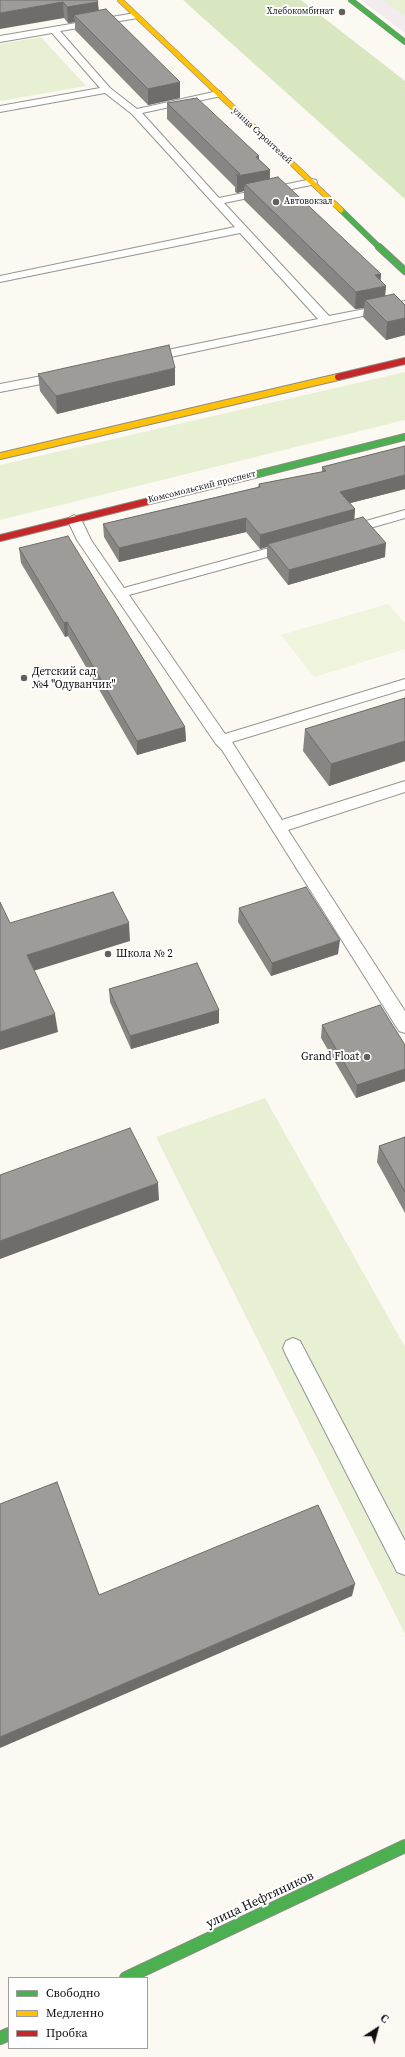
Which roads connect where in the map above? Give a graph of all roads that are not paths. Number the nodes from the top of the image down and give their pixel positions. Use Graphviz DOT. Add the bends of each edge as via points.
graph roads {
  1 [pos="120,0"];
  2 [pos="351,0"];
  3 [pos="135,16"];
  4 [pos="54,30"];
  5 [pos="0,39"];
  6 [pos="405,42"];
  7 [pos="107,90"];
  8 [pos="218,94"];
  9 [pos="0,109"];
  10 [pos="135,112"];
  11 [pos="312,182"];
  12 [pos="218,202"];
  13 [pos="243,229"];
  14 [pos="405,271"];
  15 [pos="0,279"];
  16 [pos="405,304"];
  17 [pos="326,320"];
  18 [pos="134,361"];
  19 [pos="405,361"];
  20 [pos="72,374"];
  21 [pos="0,388"];
  22 [pos="405,437"];
  23 [pos="0,456"];
  24 [pos="405,514"];
  25 [pos="74,519"];
  26 [pos="336,533"];
  27 [pos="0,538"];
  28 [pos="305,542"];
  29 [pos="121,593"];
  30 [pos="405,684"];
  31 [pos="221,740"];
  32 [pos="405,786"];
  33 [pos="278,827"];
  34 [pos="405,1026"];
  35 [pos="293,1348"];
  36 [pos="405,1564"];
  37 [pos="405,1846"];
  38 [pos="128,1977"];
  1 -- 3 [label="main road, улица Строителей"];
  2 -- 6 [label="main road"];
  3 -- 4 [label="lane"];
  3 -- 8 [label="main road, улица Строителей"];
  4 -- 5 [label="lane"];
  4 -- 7 [label="lane"];
  7 -- 9 [label="lane"];
  7 -- 10 [label="lane"];
  8 -- 10 [label="lane"];
  8 -- 11 [label="main road, улица Строителей"];
  10 -- 12 [label="lane"];
  11 -- 12 [label="lane"];
  11 -- 14 [label="main road, улица Строителей"];
  12 -- 13 [label="lane"];
  13 -- 15 [label="lane"];
  13 -- 17 [label="lane"];
  16 -- 17 [label="lane"];
  17 -- 18 [label="lane"];
  19 -- 23 [label="main road"];
  20 -- 21 [label="lane"];
  22 -- 25 [label="main road, Комсомольский проспект"];
  24 -- 26 [label="lane"];
  25 -- 27 [label="main road, Комсомольский проспект"];
  25 -- 29 [label="lane" via="84,540"];
  28 -- 29 [label="lane"];
  29 -- 31 [label="lane"];
  30 -- 31 [label="lane"];
  31 -- 33 [label="lane"];
  32 -- 33 [label="lane"];
  33 -- 34 [label="lane"];
  35 -- 36 [label="lane"];
  37 -- 38 [label="main road, улица Нефтяников"];
}
